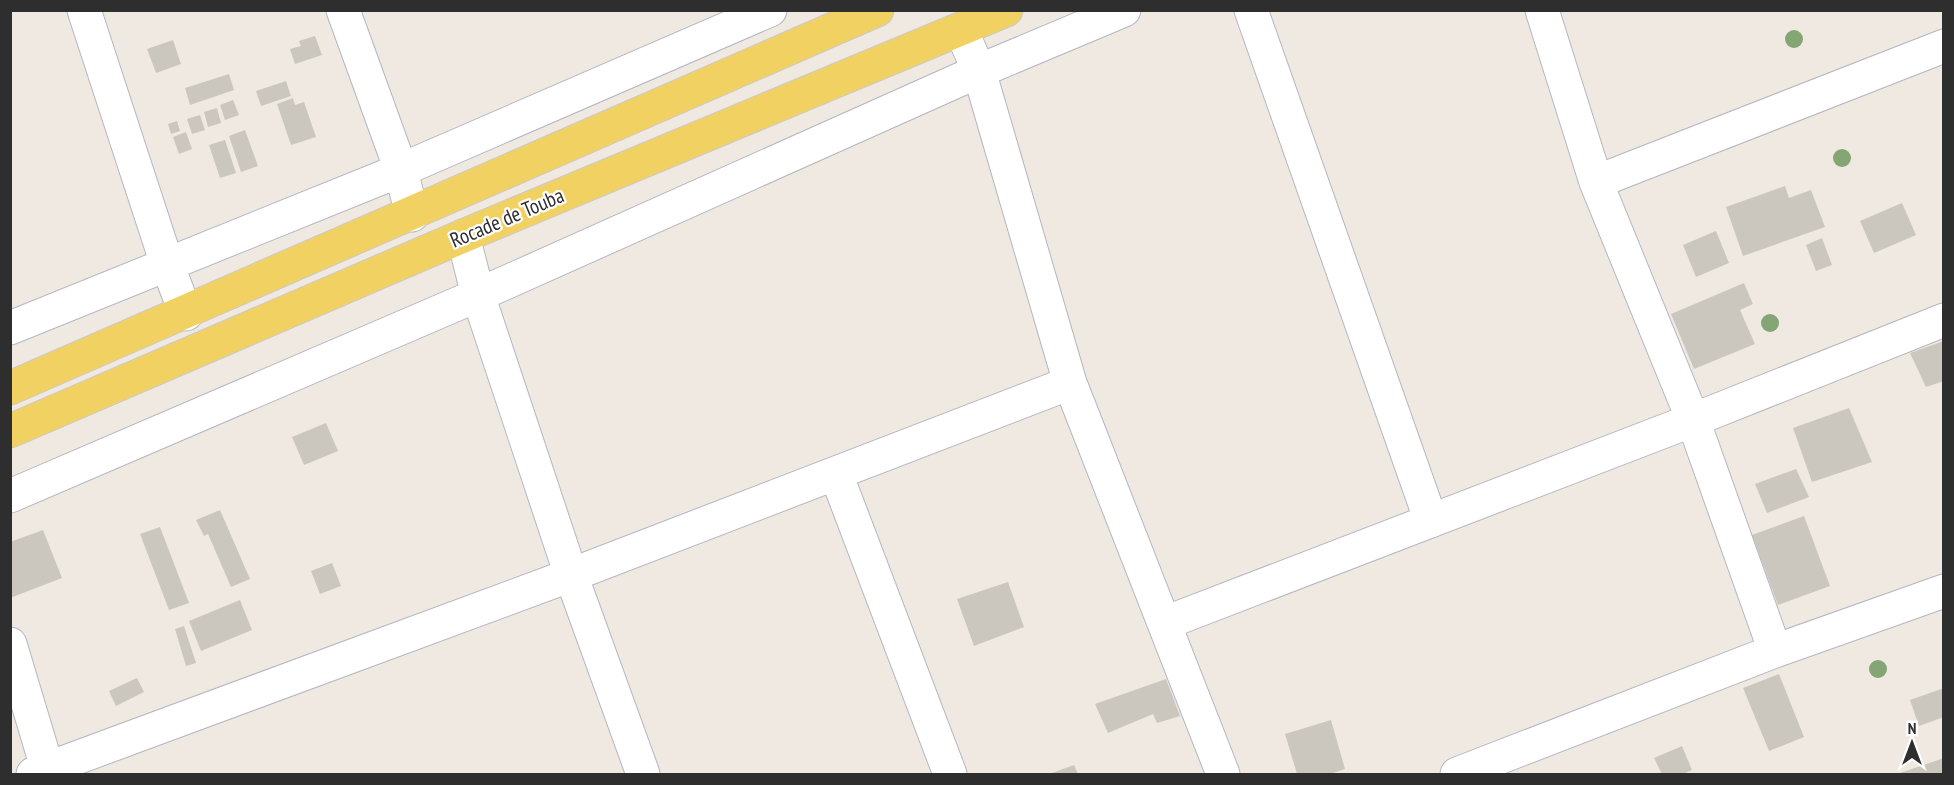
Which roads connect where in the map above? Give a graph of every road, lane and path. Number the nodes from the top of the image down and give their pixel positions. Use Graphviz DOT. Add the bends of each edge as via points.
graph roads {
  1 [pos="84,10"];
  2 [pos="343,10"];
  3 [pos="770,10"];
  4 [pos="877,10"];
  5 [pos="1006,10"];
  6 [pos="1124,10"];
  7 [pos="1251,10"];
  8 [pos="1542,10"];
  9 [pos="961,30"];
  10 [pos="1944,46"];
  11 [pos="979,71"];
  12 [pos="401,170"];
  13 [pos="1596,182"];
  14 [pos="412,215"];
  15 [pos="463,236"];
  16 [pos="167,264"];
  17 [pos="478,295"];
  18 [pos="186,314"];
  19 [pos="1944,320"];
  20 [pos="10,328"];
  21 [pos="1070,383"];
  22 [pos="10,388"];
  23 [pos="1693,420"];
  24 [pos="10,431"];
  25 [pos="836,474"];
  26 [pos="10,496"];
  27 [pos="1431,521"];
  28 [pos="571,575"];
  29 [pos="1944,591"];
  30 [pos="1166,623"];
  31 [pos="10,644"];
  32 [pos="1775,651"];
  33 [pos="43,773"];
  34 [pos="643,774"];
  35 [pos="950,774"];
  36 [pos="1223,774"];
  37 [pos="1456,774"];
  1 -- 16 [label="street"];
  2 -- 12 [label="street"];
  3 -- 12 [label="street"];
  4 -- 14 [label="main road, Rocade de Touba"];
  5 -- 9 [label="main road, Rocade de Touba"];
  6 -- 11 [label="street"];
  7 -- 27 [label="street"];
  8 -- 13 [label="street"];
  9 -- 11 [label="street"];
  9 -- 15 [label="main road, Rocade de Touba"];
  10 -- 13 [label="street"];
  11 -- 17 [label="street"];
  11 -- 21 [label="street"];
  12 -- 14 [label="street"];
  12 -- 16 [label="street"];
  13 -- 23 [label="street"];
  14 -- 18 [label="main road, Rocade de Touba"];
  15 -- 17 [label="street"];
  15 -- 24 [label="main road, Rocade de Touba"];
  16 -- 18 [label="street"];
  16 -- 20 [label="street"];
  17 -- 26 [label="street"];
  17 -- 28 [label="street"];
  18 -- 22 [label="main road, Rocade de Touba"];
  19 -- 23 [label="street"];
  21 -- 25 [label="street"];
  21 -- 30 [label="street"];
  23 -- 27 [label="street"];
  23 -- 32 [label="street"];
  25 -- 28 [label="street"];
  25 -- 35 [label="street"];
  27 -- 30 [label="street"];
  28 -- 33 [label="street"];
  28 -- 34 [label="street"];
  29 -- 32 [label="street"];
  30 -- 36 [label="street"];
  31 -- 33 [label="street"];
  32 -- 37 [label="street"];
}
